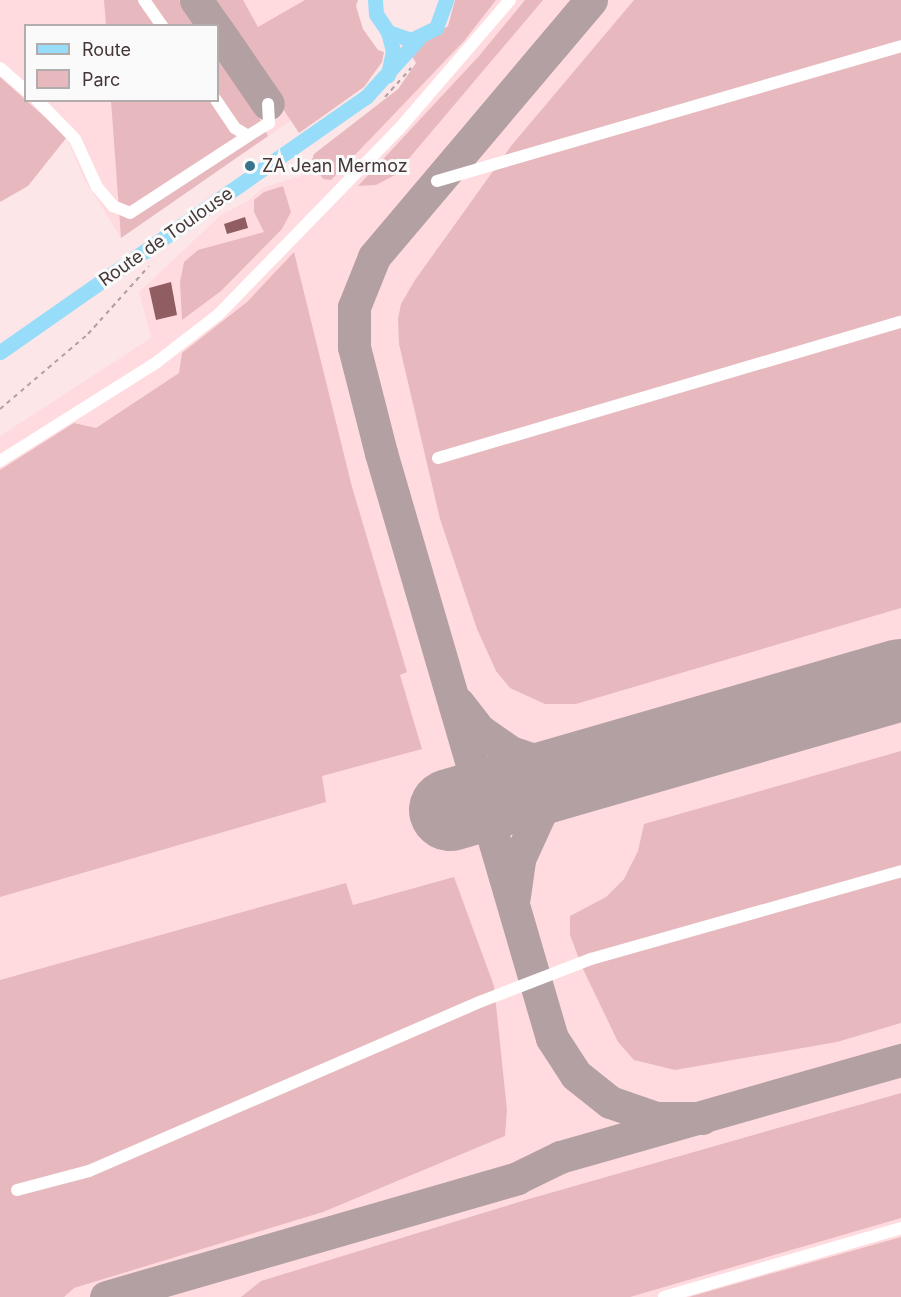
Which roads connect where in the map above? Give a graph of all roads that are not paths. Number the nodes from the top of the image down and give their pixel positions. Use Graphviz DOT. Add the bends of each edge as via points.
graph roads {
  1 [pos="144,0"];
  2 [pos="375,0"];
  3 [pos="446,0"];
  4 [pos="510,0"];
  5 [pos="161,24"];
  6 [pos="388,32"];
  7 [pos="419,38"];
  8 [pos="901,46"];
  9 [pos="0,68"];
  10 [pos="388,77"];
  11 [pos="24,89"];
  12 [pos="39,102"];
  13 [pos="217,102"];
  14 [pos="268,104"];
  15 [pos="248,136"];
  16 [pos="437,181"];
  17 [pos="901,322"];
  18 [pos="0,352"];
  19 [pos="438,459"];
  20 [pos="0,461"];
  21 [pos="901,871"];
  22 [pos="17,1190"];
  23 [pos="901,1228"];
  24 [pos="664,1297"];
  1 -- 5 [label="lane"];
  2 -- 6 [label="main road" via="376,14"];
  3 -- 7 [label="main road, Route de Toulouse" via="442,20"];
  4 -- 20 [label="lane" via="399,129 219,314 157,362"];
  6 -- 7 [label="main road" via="403,39"];
  6 -- 10 [label="main road" via="393,51"];
  7 -- 10 [label="main road, Route de Toulouse"];
  8 -- 16 [label="lane"];
  9 -- 11 [label="lane"];
  10 -- 18 [label="main road, Route de Toulouse" via="366,97"];
  12 -- 15 [label="lane" via="75,139 102,194 113,206 130,213"];
  13 -- 15 [label="lane" via="236,128"];
  14 -- 15 [label="lane" via="269,123"];
  17 -- 19 [label="lane"];
  21 -- 22 [label="lane" via="591,959 482,1001 89,1171"];
  23 -- 24 [label="lane"];
}
